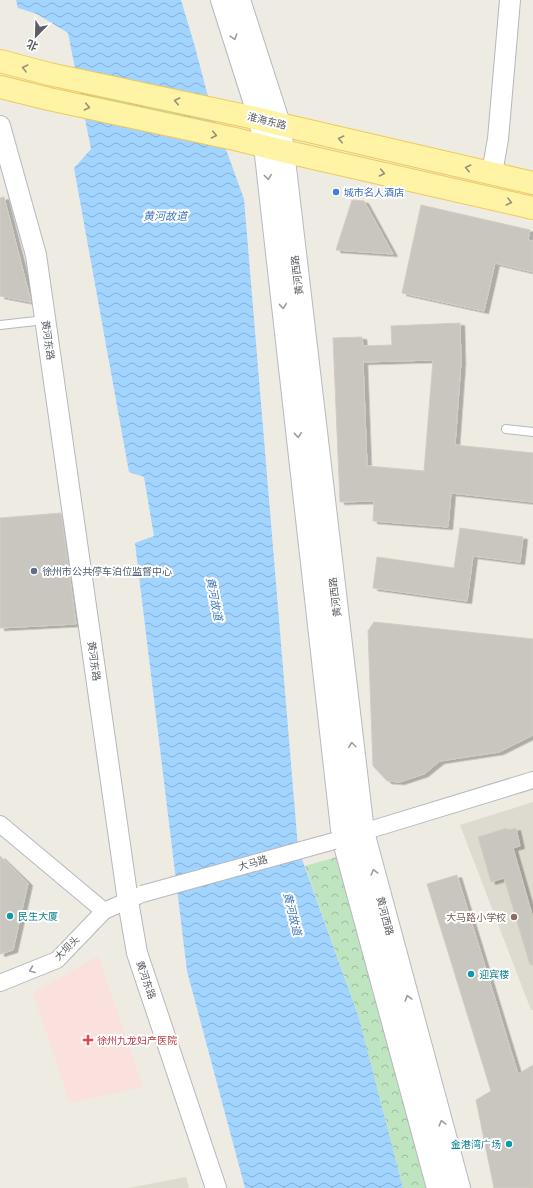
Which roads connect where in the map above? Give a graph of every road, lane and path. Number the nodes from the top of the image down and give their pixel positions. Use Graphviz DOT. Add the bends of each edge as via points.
graph roads {
  1 [pos="222,0"];
  2 [pos="239,0"];
  3 [pos="510,0"];
  4 [pos="0,61"];
  5 [pos="0,87"];
  6 [pos="269,122"];
  7 [pos="0,126"];
  8 [pos="274,149"];
  9 [pos="492,173"];
  10 [pos="533,183"];
  11 [pos="533,208"];
  12 [pos="46,320"];
  13 [pos="0,325"];
  14 [pos="506,428"];
  15 [pos="533,432"];
  16 [pos="533,780"];
  17 [pos="0,824"];
  18 [pos="347,837"];
  19 [pos="135,898"];
  20 [pos="104,910"];
  21 [pos="0,983"];
  22 [pos="216,1188"];
  23 [pos="438,1188"];
  24 [pos="459,1188"];
  1 -- 6 [label="main road, 黄河西路, one-way"];
  2 -- 6 [label="main road, 黄河西路"];
  3 -- 9 [label="street" via="498,139"];
  6 -- 4 [label="main road, 淮海东路, one-way"];
  5 -- 8 [label="main road, one-way"];
  6 -- 8 [label="main road, 黄河西路"];
  9 -- 6 [label="main road, 淮海东路, one-way"];
  7 -- 12 [label="street, 黄河东路" via="36,255"];
  8 -- 11 [label="main road, one-way"];
  8 -- 18 [label="main road, 黄河西路"];
  9 -- 10 [label="main road, 淮海东路"];
  12 -- 13 [label="lane"];
  12 -- 19 [label="street, 黄河东路"];
  14 -- 15 [label="lane"];
  16 -- 18 [label="street, 大马路"];
  17 -- 20 [label="street"];
  18 -- 19 [label="street, 大马路, bridge"];
  18 -- 23 [label="main road, 黄河西路"];
  24 -- 18 [label="main road, 黄河西路, one-way"];
  19 -- 20 [label="street, 大马路"];
  19 -- 22 [label="street, 黄河东路" via="137,953"];
  20 -- 21 [label="street, 大坝头, one-way" via="57,960"];
}
